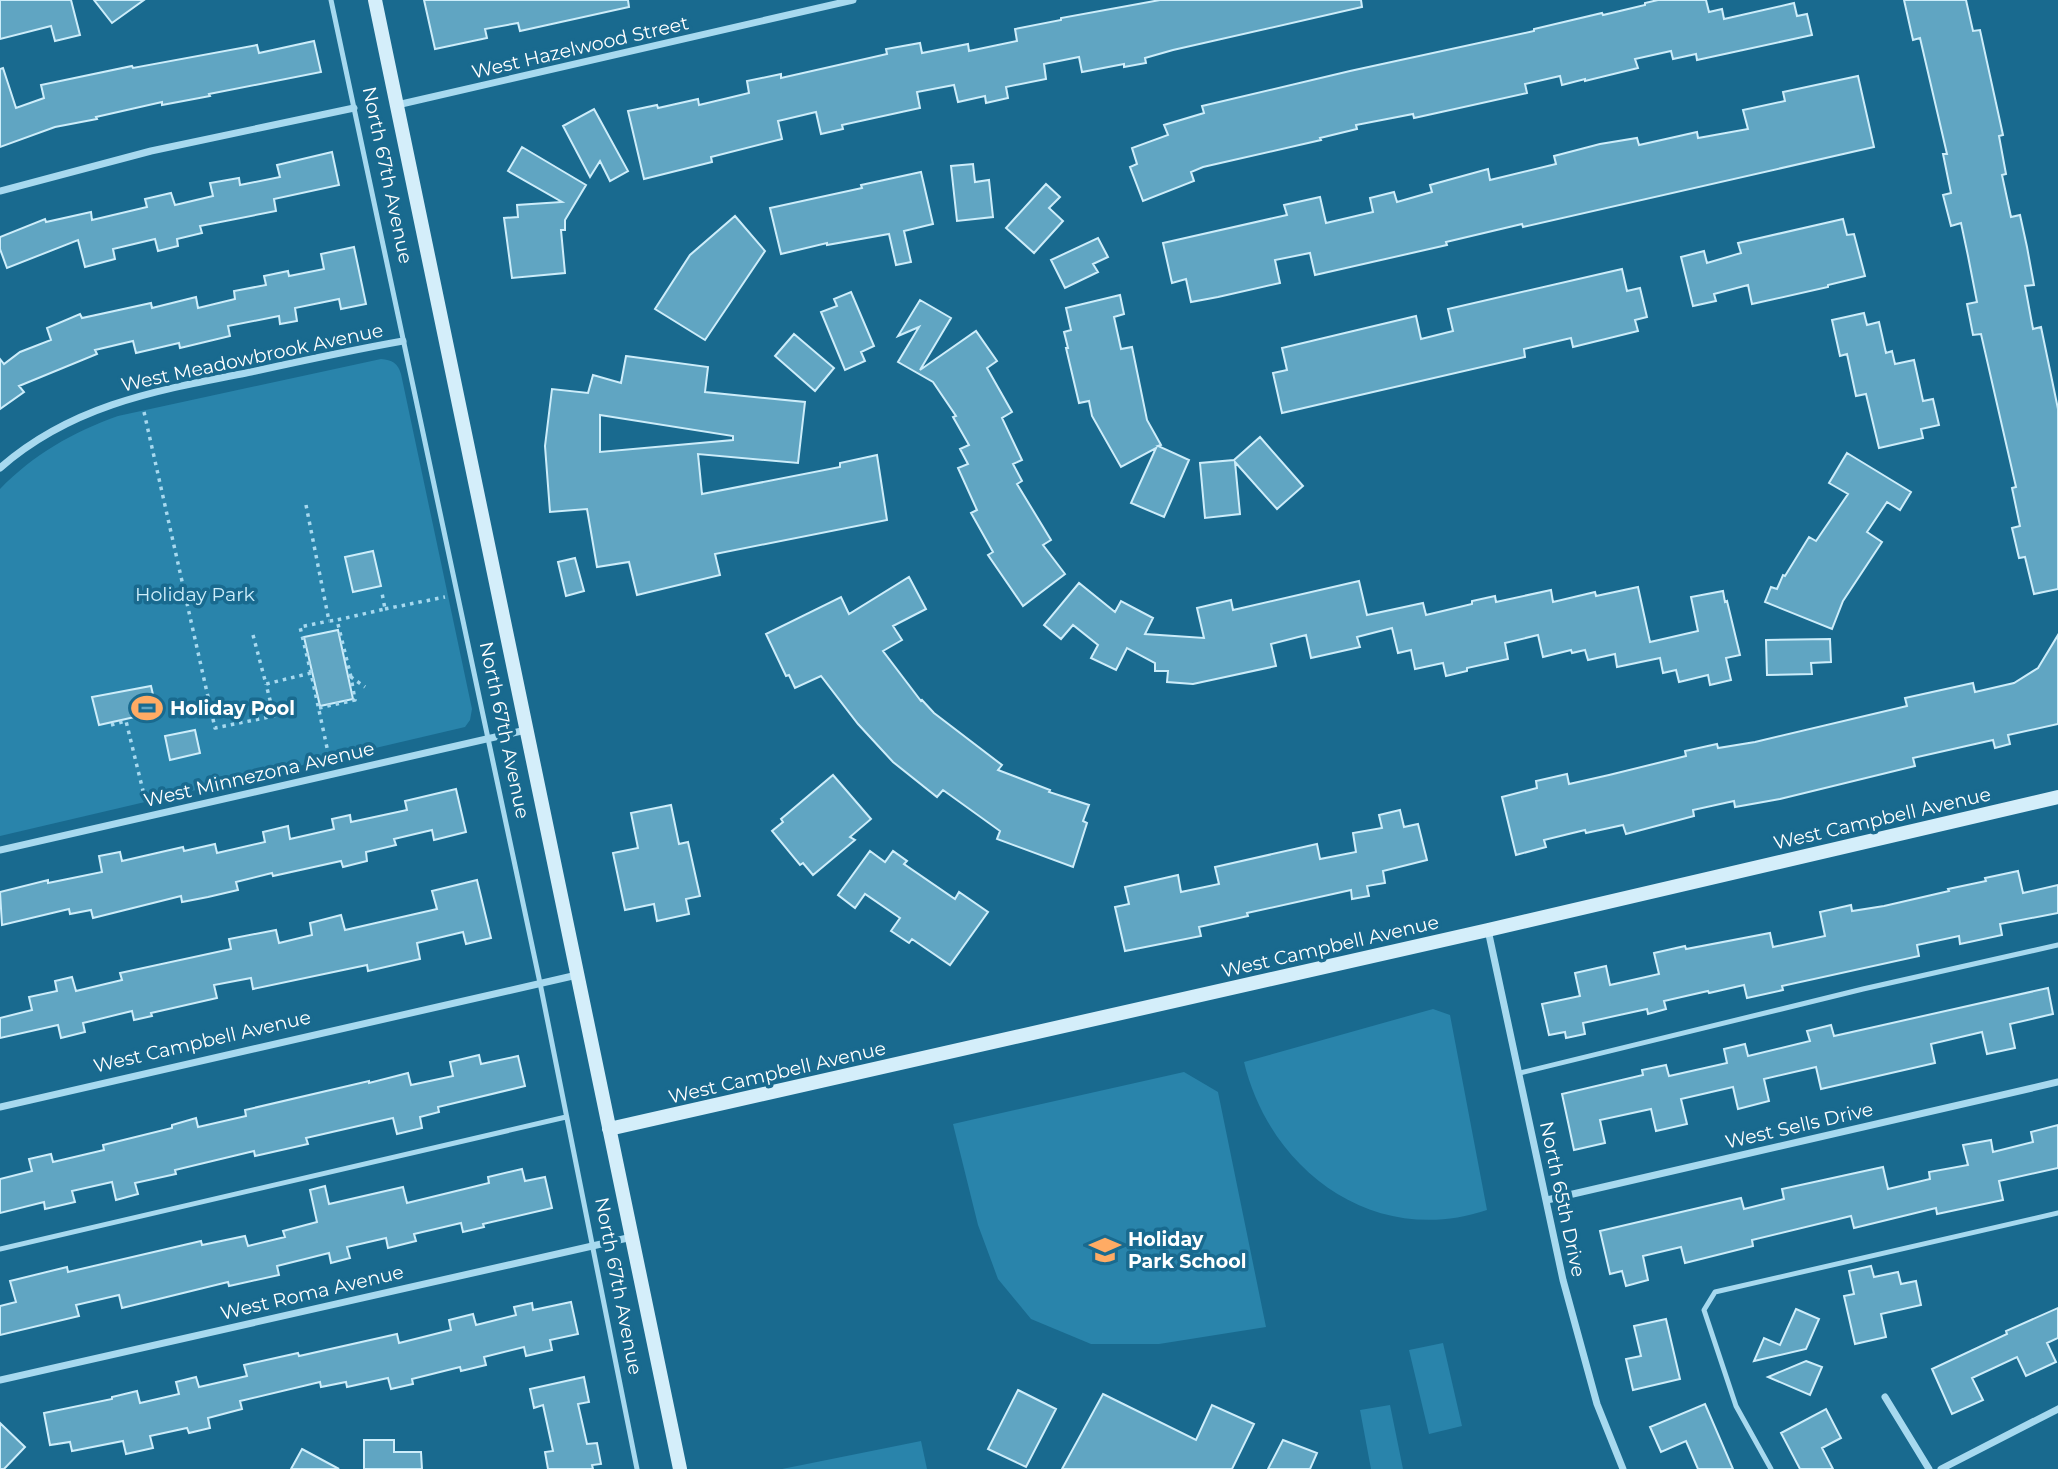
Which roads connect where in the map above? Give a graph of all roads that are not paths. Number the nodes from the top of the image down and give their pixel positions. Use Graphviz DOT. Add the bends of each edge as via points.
graph roads {
  1 [pos="331,0"];
  2 [pos="375,0"];
  3 [pos="853,0"];
  4 [pos="397,105"];
  5 [pos="354,108"];
  6 [pos="0,191"];
  7 [pos="402,341"];
  8 [pos="0,468"];
  9 [pos="526,730"];
  10 [pos="487,738"];
  11 [pos="2058,797"];
  12 [pos="0,850"];
  13 [pos="1488,930"];
  14 [pos="2058,945"];
  15 [pos="578,975"];
  16 [pos="540,983"];
  17 [pos="1520,1073"];
  18 [pos="2058,1082"];
  19 [pos="0,1107"];
  20 [pos="566,1117"];
  21 [pos="609,1129"];
  22 [pos="1548,1200"];
  23 [pos="2058,1213"];
  24 [pos="632,1237"];
  25 [pos="591,1245"];
  26 [pos="0,1249"];
  27 [pos="0,1380"];
  28 [pos="1885,1397"];
  29 [pos="2058,1409"];
  30 [pos="637,1469"];
  31 [pos="680,1469"];
  32 [pos="1623,1469"];
  33 [pos="1770,1469"];
  34 [pos="1929,1469"];
  35 [pos="1941,1469"];
  1 -- 5 [label="lane, North 67th Avenue"];
  2 -- 4 [label="main road, North 67th Avenue"];
  3 -- 4 [label="street, West Hazelwood Street"];
  4 -- 9 [label="main road, North 67th Avenue"];
  5 -- 6 [label="street" via="151,151"];
  5 -- 7 [label="lane, North 67th Avenue"];
  7 -- 8 [label="street, West Meadowbrook Avenue" via="128,398 68,422"];
  7 -- 10 [label="lane, North 67th Avenue"];
  9 -- 10 [label="street, West Minnezona Avenue"];
  9 -- 15 [label="main road, North 67th Avenue"];
  10 -- 12 [label="street, West Minnezona Avenue"];
  10 -- 16 [label="lane, North 67th Avenue"];
  11 -- 13 [label="main road, West Campbell Avenue"];
  13 -- 17 [label="street, North 65th Drive"];
  13 -- 21 [label="main road, West Campbell Avenue"];
  14 -- 17 [label="lane"];
  15 -- 16 [label="street, West Campbell Avenue"];
  15 -- 21 [label="main road, North 67th Avenue"];
  16 -- 19 [label="street, West Campbell Avenue"];
  16 -- 20 [label="lane, North 67th Avenue"];
  17 -- 22 [label="street, North 65th Drive"];
  18 -- 22 [label="street, West Sells Drive"];
  20 -- 25 [label="lane, North 67th Avenue"];
  20 -- 26 [label="lane"];
  21 -- 24 [label="main road, North 67th Avenue"];
  22 -- 32 [label="street, North 65th Drive" via="1563,1280 1597,1404"];
  23 -- 33 [label="lane" via="1716,1292 1704,1310 1736,1406"];
  24 -- 25 [label="street, West Roma Avenue"];
  24 -- 31 [label="main road, North 67th Avenue"];
  25 -- 27 [label="street, West Roma Avenue"];
  25 -- 30 [label="lane, North 67th Avenue"];
  28 -- 34 [label="street"];
  29 -- 35 [label="street"];
}
